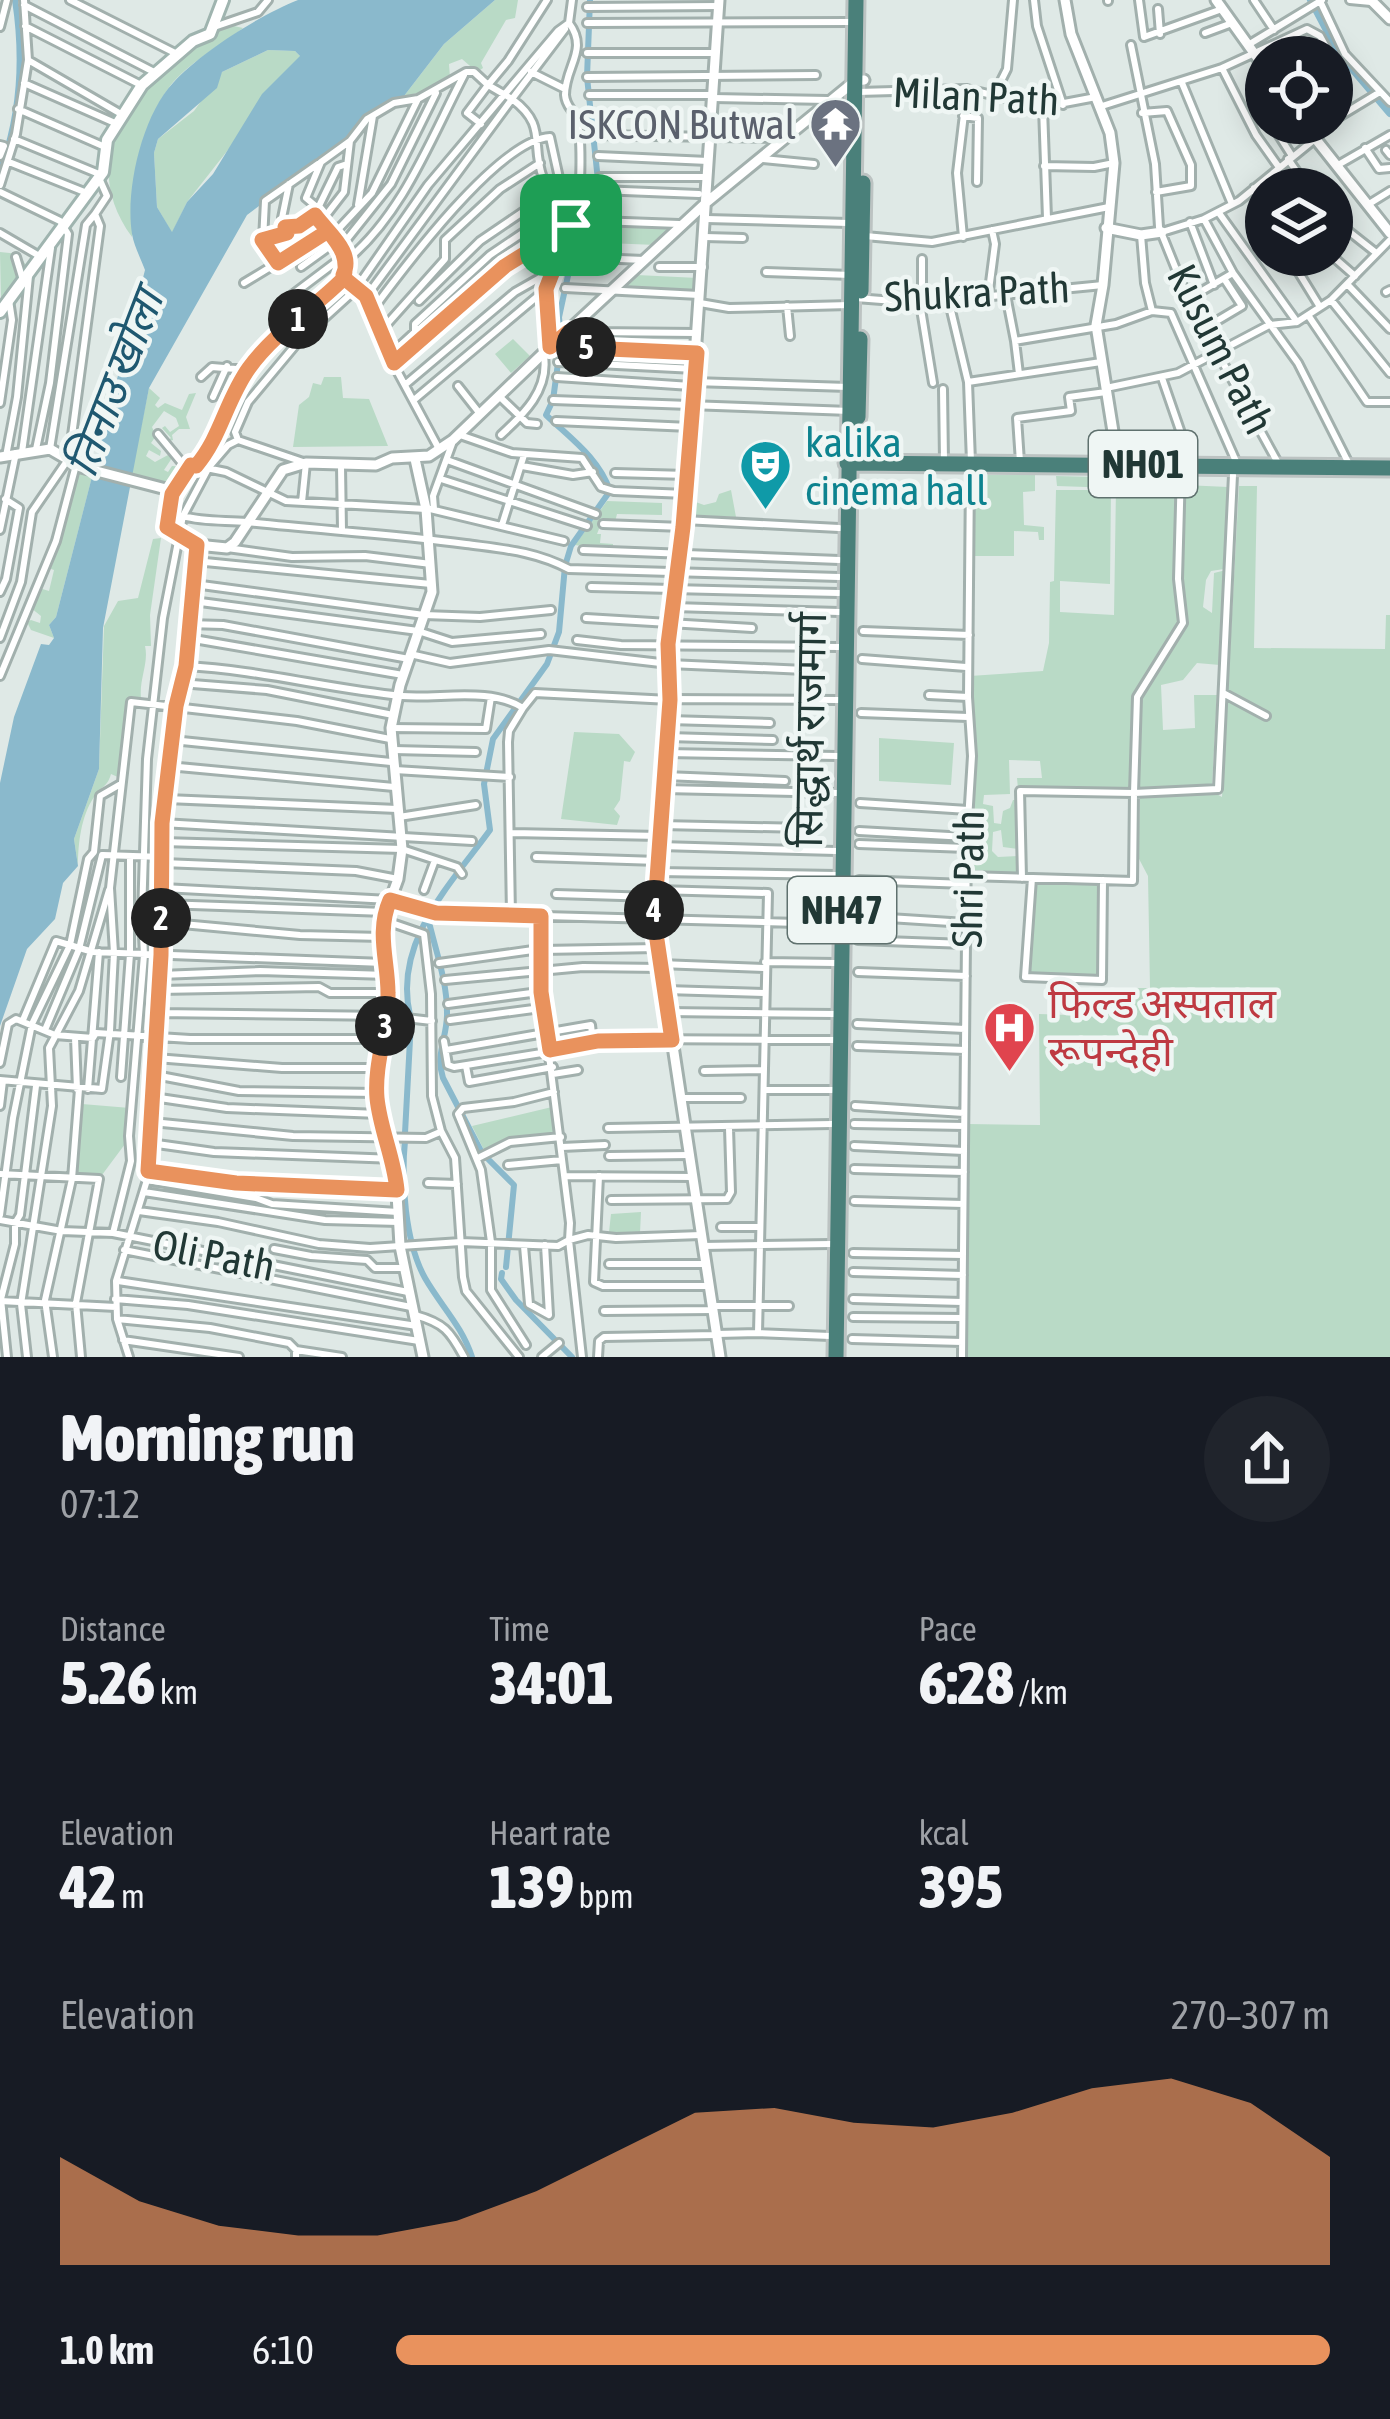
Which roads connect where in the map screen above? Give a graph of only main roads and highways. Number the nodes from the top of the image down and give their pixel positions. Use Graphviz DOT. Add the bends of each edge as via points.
graph roads {
  1 [pos="222,0"];
  2 [pos="860,0"];
  3 [pos="859,87"];
  4 [pos="858,229"];
  5 [pos="854,300"];
  6 [pos="0,312"];
  7 [pos="853,411"];
  8 [pos="852,459"];
  9 [pos="1390,467"];
  10 [pos="840,1357"];
  1 -- 6 [label="main road" via="210,34 156,73 118,119 95,183"];
  2 -- 3 [label="highway"];
  2 -- 3 [label="highway"];
  3 -- 4 [label="highway"];
  4 -- 5 [label="highway"];
  4 -- 5 [label="highway"];
  5 -- 7 [label="highway"];
  5 -- 7 [label="highway"];
  7 -- 8 [label="highway, सिद्धार्थ राजमार्ग"];
  8 -- 9 [label="highway, NH01" via="970,467"];
  8 -- 10 [label="highway, सिद्धार्थ राजमार्ग / NH47"];
}
